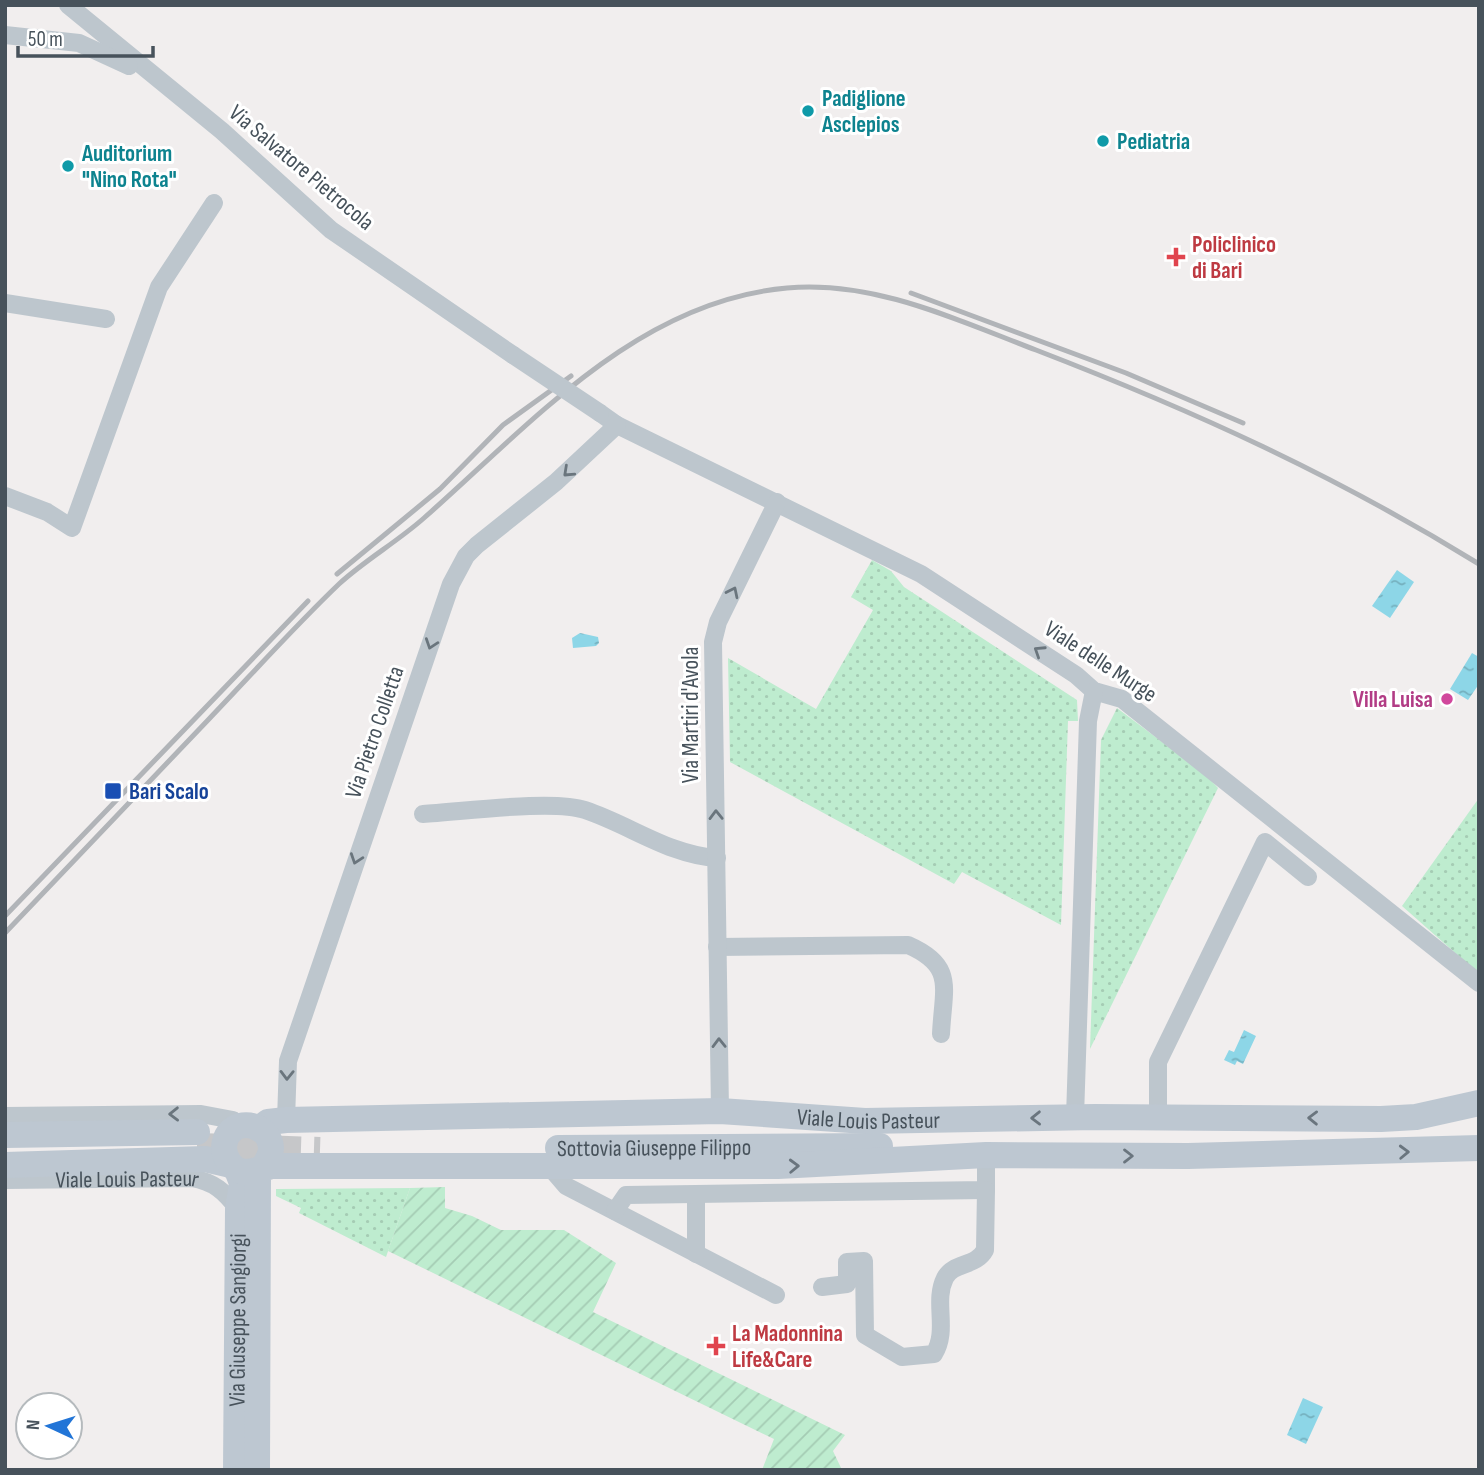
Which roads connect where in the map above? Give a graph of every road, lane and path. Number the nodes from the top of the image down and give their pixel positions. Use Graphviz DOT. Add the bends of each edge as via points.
graph roads {
  1 [pos="68,5"];
  2 [pos="5,35"];
  3 [pos="153,76"];
  4 [pos="214,203"];
  5 [pos="5,303"];
  6 [pos="106,319"];
  7 [pos="617,425"];
  8 [pos="5,496"];
  9 [pos="777,502"];
  10 [pos="1094,691"];
  11 [pos="423,814"];
  12 [pos="717,858"];
  13 [pos="1308,877"];
  14 [pos="717,947"];
  15 [pos="1479,983"];
  16 [pos="941,1034"];
  17 [pos="1479,1103"];
  18 [pos="720,1111"];
  19 [pos="5,1116"];
  20 [pos="1075,1117"];
  21 [pos="1158,1117"];
  22 [pos="286,1119"];
  23 [pos="864,1121"];
  24 [pos="249,1127"];
  25 [pos="5,1135"];
  26 [pos="1479,1148"];
  27 [pos="5,1150"];
  28 [pos="986,1155"];
  29 [pos="5,1165"];
  30 [pos="548,1165"];
  31 [pos="243,1168"];
  32 [pos="5,1180"];
  33 [pos="986,1190"];
  34 [pos="696,1194"];
  35 [pos="238,1209"];
  36 [pos="615,1211"];
  37 [pos="696,1254"];
  38 [pos="822,1287"];
  39 [pos="776,1295"];
  40 [pos="236,1443"];
  41 [pos="229,1470"];
  42 [pos="236,1470"];
  43 [pos="257,1470"];
  1 -- 3 [label="street, Via Salvatore Pietrocola"];
  2 -- 3 [label="street" via="79,43"];
  3 -- 7 [label="street, Via Salvatore Pietrocola, bridge" via="331,230"];
  4 -- 8 [label="street" via="159,287 72,528 47,512"];
  5 -- 6 [label="street"];
  7 -- 9 [label="street, Viale delle Murge"];
  7 -- 22 [label="street, Via Pietro Colletta, one-way" via="556,482 477,545 451,584 288,1061"];
  10 -- 9 [label="street, Viale delle Murge, one-way" via="933,581"];
  12 -- 9 [label="street, Via Martiri d'Avola, one-way" via="713,642 718,622"];
  10 -- 15 [label="street, Viale delle Murge" via="1122,699"];
  10 -- 20 [label="street" via="1088,721"];
  11 -- 12 [label="street" via="529,807 584,809 691,856"];
  12 -- 14 [label="street, Via Martiri d'Avola"];
  13 -- 21 [label="street" via="1259,837 1158,1062"];
  14 -- 16 [label="street" via="908,945 931,955 943,972"];
  18 -- 14 [label="street, Via Martiri d'Avola, one-way"];
  17 -- 21 [label="main road, Viale Louis Pasteur, one-way" via="1416,1117"];
  18 -- 22 [label="main road, Viale Louis Pasteur"];
  18 -- 23 [label="main road, Viale Louis Pasteur"];
  24 -- 19 [label="street, one-way" via="201,1114"];
  20 -- 21 [label="main road, Viale Louis Pasteur"];
  20 -- 23 [label="main road, Viale Louis Pasteur, one-way"];
  22 -- 24 [label="main road, Viale Louis Pasteur"];
  23 -- 28 [label="main road, Sottovia Giuseppe Filippo" via="766,1129 320,1143 882,1146"];
  24 -- 31 [label="main road" via="231,1130 224,1144 224,1152"];
  24 -- 31 [label="main road" via="266,1134 271,1148"];
  25 -- 27 [label="main road" via="197,1139"];
  28 -- 26 [label="main road, Viale Louis Pasteur, one-way" via="1188,1156"];
  30 -- 28 [label="main road, Viale Louis Pasteur, one-way" via="778,1167"];
  28 -- 33 [label="street"];
  29 -- 31 [label="main road, Viale Louis Pasteur" via="205,1160"];
  30 -- 31 [label="main road, Viale Louis Pasteur"];
  30 -- 36 [label="street" via="566,1186"];
  31 -- 35 [label="main road, Via Giuseppe Sangiorgi"];
  31 -- 43 [label="main road, Via Giuseppe Sangiorgi" via="258,1185"];
  32 -- 35 [label="street, Viale Louis Pasteur" via="192,1178 224,1191"];
  33 -- 34 [label="street"];
  33 -- 38 [label="street" via="985,1250 979,1258 951,1270 943,1281 942,1342 934,1354 902,1357 865,1335 864,1261 847,1262 847,1283"];
  34 -- 36 [label="street" via="626,1195"];
  34 -- 37 [label="street"];
  35 -- 40 [label="main road, Via Giuseppe Sangiorgi"];
  36 -- 37 [label="street"];
  37 -- 39 [label="street"];
  40 -- 41 [label="main road"];
  40 -- 42 [label="main road, Via Giuseppe Sangiorgi"];
}
